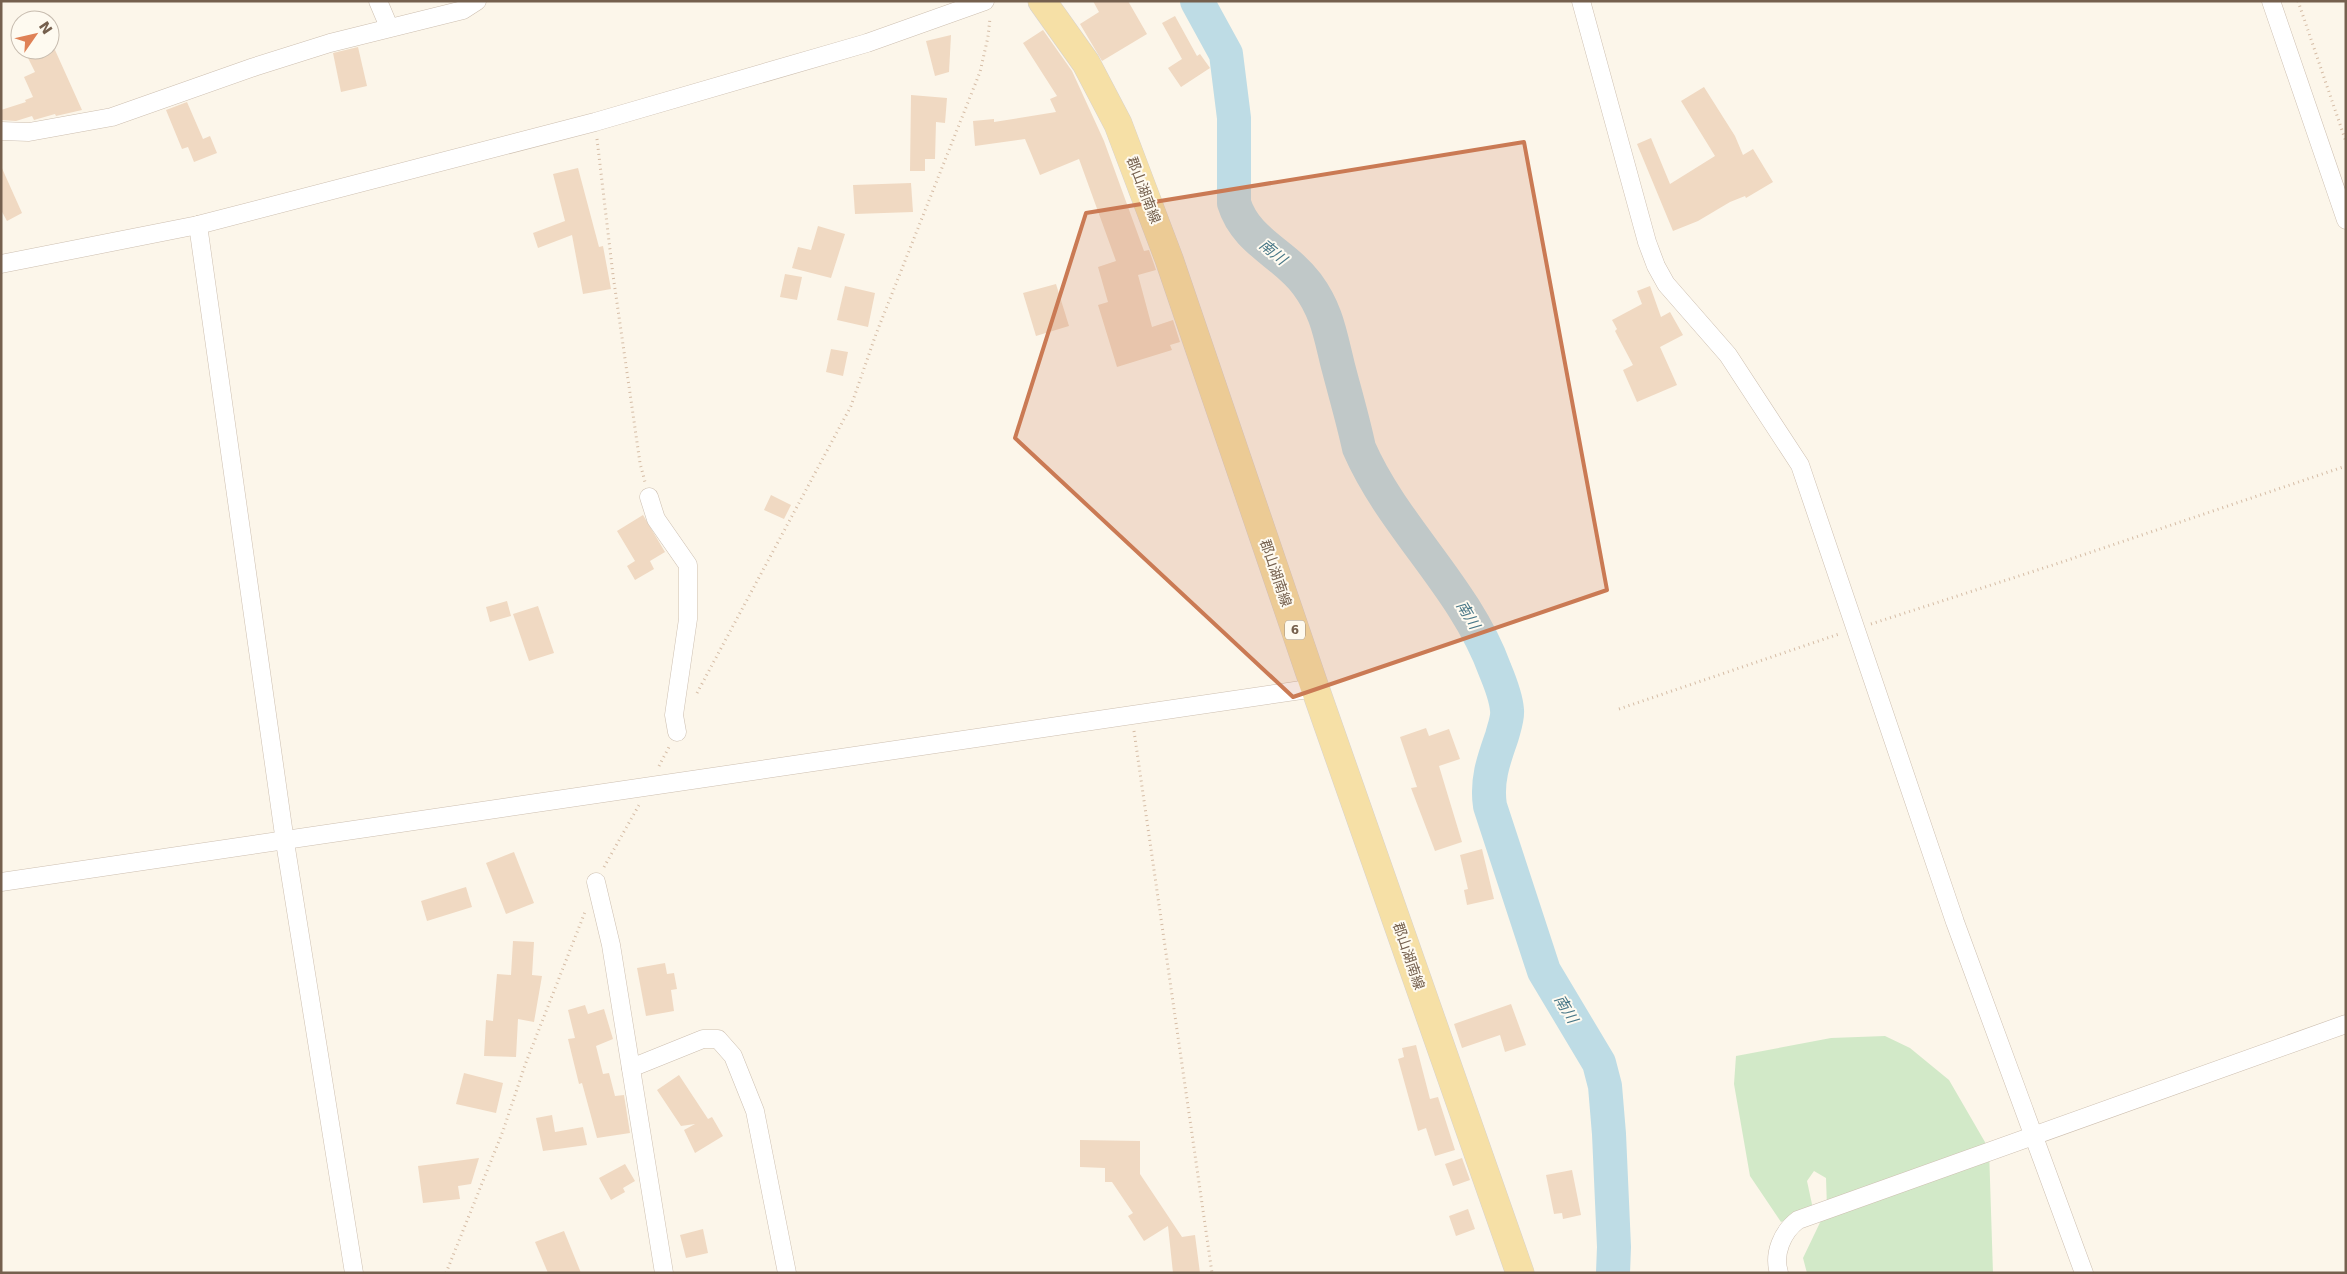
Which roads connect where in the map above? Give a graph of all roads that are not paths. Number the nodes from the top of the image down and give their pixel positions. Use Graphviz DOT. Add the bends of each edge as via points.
graph roads {
  1 [pos="378,1"];
  2 [pos="477,1"];
  3 [pos="1042,1"];
  4 [pos="1581,1"];
  5 [pos="2271,1"];
  6 [pos="988,6"];
  7 [pos="389,27"];
  8 [pos="1,131"];
  9 [pos="2346,220"];
  10 [pos="198,225"];
  11 [pos="1,264"];
  12 [pos="649,497"];
  13 [pos="1315,688"];
  14 [pos="677,732"];
  15 [pos="285,842"];
  16 [pos="1,882"];
  17 [pos="596,882"];
  18 [pos="2346,1024"];
  19 [pos="631,1068"];
  20 [pos="2035,1134"];
  21 [pos="354,1273"];
  22 [pos="664,1273"];
  23 [pos="788,1273"];
  24 [pos="1520,1273"];
  25 [pos="1780,1273"];
  26 [pos="2084,1273"];
  1 -- 7 [label="street"];
  2 -- 7 [label="street" via="463,10"];
  3 -- 13 [label="main road, 郡山湖南線 / 6" via="1086,63 1118,124 1169,258"];
  4 -- 20 [label="street" via="1656,266 1666,284 1728,355 1800,465 1955,922"];
  5 -- 9 [label="street"];
  6 -- 10 [label="street" via="595,122"];
  7 -- 8 [label="street" via="254,67 112,117 29,132"];
  10 -- 11 [label="street"];
  10 -- 15 [label="street"];
  12 -- 14 [label="street" via="656,519 688,565 688,619 674,716"];
  13 -- 15 [label="street"];
  13 -- 24 [label="main road, 郡山湖南線 / 6"];
  15 -- 16 [label="street"];
  15 -- 21 [label="street"];
  17 -- 19 [label="street" via="611,944"];
  18 -- 20 [label="street"];
  19 -- 22 [label="street"];
  19 -- 23 [label="street" via="703,1039 718,1039 733,1056 755,1111"];
  20 -- 25 [label="street" via="1798,1220 1781,1243 1777,1256"];
  20 -- 26 [label="street"];
}
